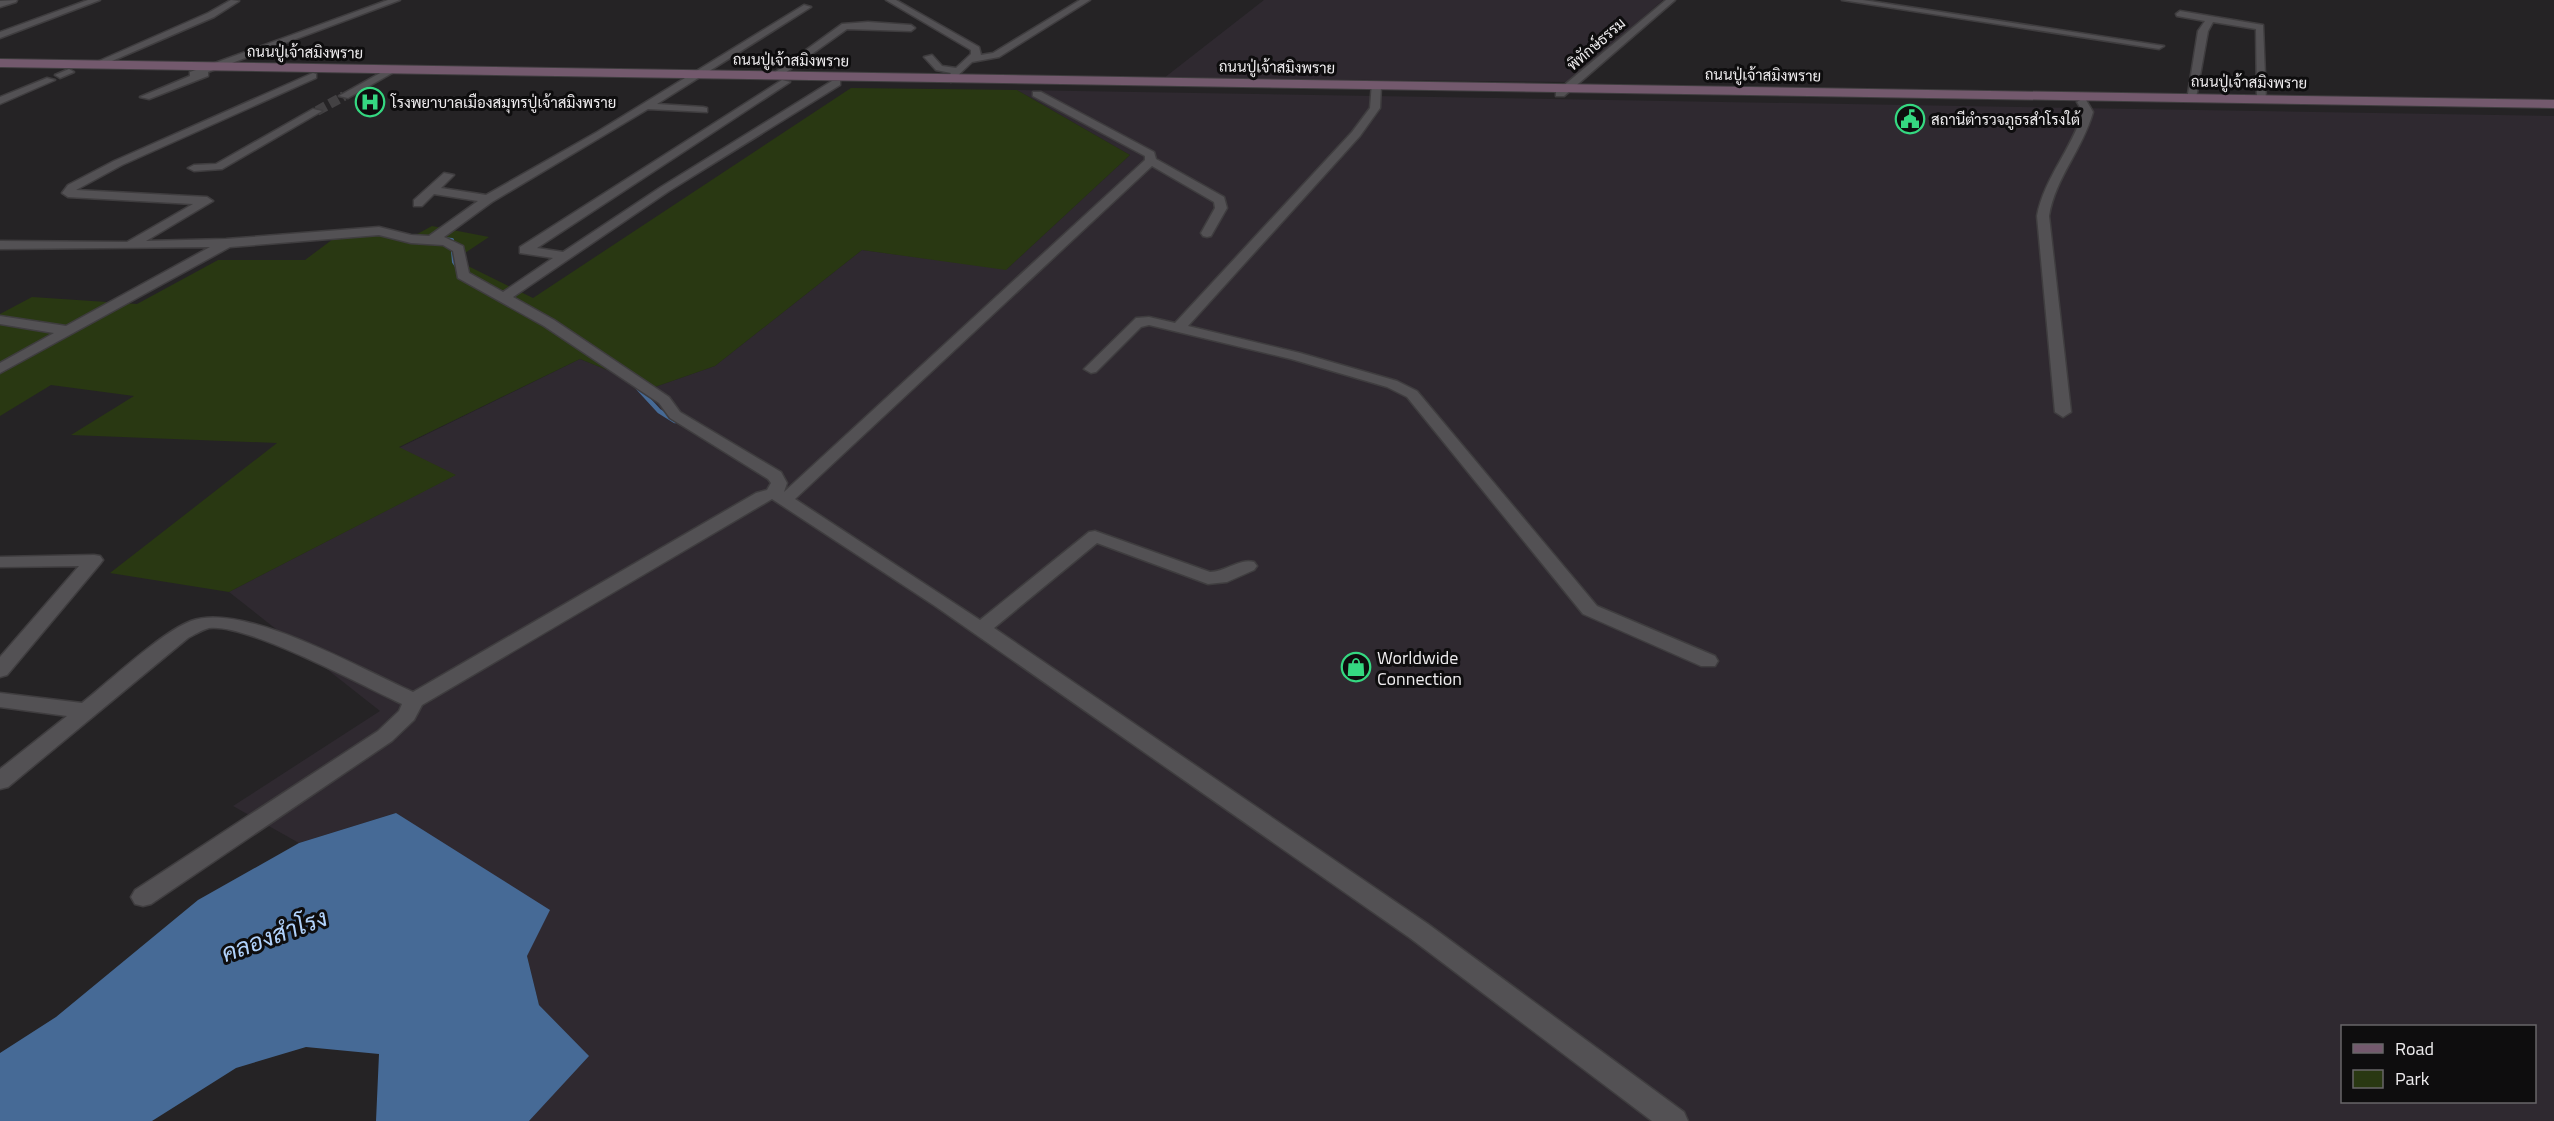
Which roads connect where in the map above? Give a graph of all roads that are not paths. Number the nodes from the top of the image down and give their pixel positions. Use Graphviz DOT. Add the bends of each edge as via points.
graph roads {
  1 [pos="13,0"];
  2 [pos="96,0"];
  3 [pos="396,0"];
  4 [pos="890,0"];
  5 [pos="1086,0"];
  6 [pos="1671,0"];
  7 [pos="1846,0"];
  8 [pos="235,1"];
  9 [pos="0,4"];
  10 [pos="807,7"];
  11 [pos="2180,14"];
  12 [pos="2210,20"];
  13 [pos="911,28"];
  14 [pos="0,35"];
  15 [pos="2159,46"];
  16 [pos="929,57"];
  17 [pos="969,60"];
  18 [pos="0,63"];
  19 [pos="96,65"];
  20 [pos="0,71"];
  21 [pos="204,71"];
  22 [pos="385,73"];
  23 [pos="955,75"];
  24 [pos="59,76"];
  25 [pos="313,76"];
  26 [pos="689,78"];
  27 [pos="780,79"];
  28 [pos="1022,82"];
  29 [pos="836,83"];
  30 [pos="1376,88"];
  31 [pos="1564,91"];
  32 [pos="344,96"];
  33 [pos="145,97"];
  34 [pos="2191,98"];
  35 [pos="2079,99"];
  36 [pos="2262,99"];
  37 [pos="0,101"];
  38 [pos="2554,104"];
  39 [pos="645,106"];
  40 [pos="703,110"];
  41 [pos="2554,110"];
  42 [pos="317,111"];
  43 [pos="723,123"];
  44 [pos="765,127"];
  45 [pos="1151,161"];
  46 [pos="194,168"];
  47 [pos="448,176"];
  48 [pos="431,190"];
  49 [pos="488,199"];
  50 [pos="418,203"];
  51 [pos="1207,233"];
  52 [pos="436,238"];
  53 [pos="226,243"];
  54 [pos="131,244"];
  55 [pos="0,245"];
  56 [pos="565,256"];
  57 [pos="509,294"];
  58 [pos="0,320"];
  59 [pos="1180,327"];
  60 [pos="68,331"];
  61 [pos="0,369"];
  62 [pos="1091,369"];
  63 [pos="2063,412"];
  64 [pos="779,497"];
  65 [pos="0,562"];
  66 [pos="1248,566"];
  67 [pos="982,628"];
  68 [pos="1707,661"];
  69 [pos="0,670"];
  70 [pos="0,700"];
  71 [pos="414,701"];
  72 [pos="86,711"];
  73 [pos="0,781"];
  74 [pos="143,897"];
  75 [pos="1674,1121"];
  1 -- 9 [label="street"];
  2 -- 14 [label="street"];
  3 -- 21 [label="street"];
  4 -- 17 [label="street" via="976,49 976,55"];
  5 -- 17 [label="street" via="996,55"];
  6 -- 31 [label="street, พิทักษ์ธรรม"];
  7 -- 15 [label="street"];
  8 -- 19 [label="street"];
  10 -- 26 [label="street"];
  11 -- 12 [label="street"];
  12 -- 34 [label="street" via="2203,32"];
  12 -- 36 [label="street" via="2260,27"];
  13 -- 27 [label="street" via="845,26"];
  16 -- 23 [label="street" via="939,68"];
  17 -- 23 [label="street"];
  18 -- 19 [label="main road, ถนนปู่เจ้าสมิงพราย"];
  19 -- 21 [label="main road, ถนนปู่เจ้าสมิงพราย"];
  20 -- 24 [label="main road, ถนนปู่เจ้าสมิงพราย"];
  21 -- 22 [label="main road, ถนนปู่เจ้าสมิงพราย"];
  21 -- 24 [label="main road, ถนนปู่เจ้าสมิงพราย"];
  21 -- 25 [label="main road, ถนนปู่เจ้าสมิงพราย"];
  21 -- 33 [label="street"];
  22 -- 25 [label="main road, ถนนปู่เจ้าสมิงพราย"];
  22 -- 26 [label="main road, ถนนปู่เจ้าสมิงพราย"];
  22 -- 32 [label="street"];
  23 -- 27 [label="main road, ถนนปู่เจ้าสมิงพราย"];
  23 -- 28 [label="main road, ถนนปู่เจ้าสมิงพราย"];
  24 -- 37 [label="street"];
  25 -- 54 [label="street" via="118,163 67,191 207,201"];
  26 -- 27 [label="main road, ถนนปู่เจ้าสมิงพราย"];
  26 -- 39 [label="street"];
  27 -- 29 [label="main road, ถนนปู่เจ้าสมิงพราย"];
  27 -- 43 [label="street"];
  28 -- 29 [label="main road, ถนนปู่เจ้าสมิงพราย"];
  28 -- 30 [label="main road, ถนนปู่เจ้าสมิงพราย"];
  28 -- 45 [label="street" via="1035,94 1150,154"];
  29 -- 44 [label="street"];
  30 -- 31 [label="main road, ถนนปู่เจ้าสมิงพราย"];
  30 -- 59 [label="street" via="1375,108 1356,134"];
  31 -- 35 [label="main road, ถนนปู่เจ้าสมิงพราย"];
  34 -- 35 [label="main road, ถนนปู่เจ้าสมิงพราย"];
  34 -- 36 [label="main road, ถนนปู่เจ้าสมิงพราย"];
  35 -- 41 [label="main road, ถนนปู่เจ้าสมิงพราย"];
  35 -- 63 [label="street" via="2088,112 2086,127 2058,175 2042,220"];
  36 -- 38 [label="main road, ถนนปู่เจ้าสมิงพราย"];
  39 -- 40 [label="street"];
  39 -- 49 [label="street"];
  42 -- 46 [label="street" via="218,167"];
  43 -- 44 [label="street"];
  43 -- 56 [label="street" via="525,250"];
  44 -- 56 [label="street"];
  45 -- 51 [label="street" via="1220,200 1221,208"];
  45 -- 64 [label="street"];
  47 -- 48 [label="street"];
  48 -- 49 [label="street"];
  48 -- 50 [label="street"];
  49 -- 52 [label="street"];
  52 -- 53 [label="street" via="411,239 379,231"];
  52 -- 57 [label="street" via="457,246 463,275"];
  53 -- 54 [label="street"];
  53 -- 60 [label="street"];
  54 -- 55 [label="street"];
  56 -- 57 [label="street"];
  57 -- 64 [label="street" via="664,400 675,415 775,476"];
  58 -- 60 [label="street"];
  59 -- 62 [label="street" via="1141,321"];
  59 -- 68 [label="street" via="1346,370 1412,394 1590,609"];
  60 -- 61 [label="street"];
  64 -- 67 [label="street"];
  64 -- 71 [label="street" via="762,497"];
  65 -- 69 [label="street" via="94,560"];
  66 -- 67 [label="street" via="1221,578 1208,578 1095,536"];
  67 -- 75 [label="street" via="1440,946"];
  70 -- 72 [label="street"];
  71 -- 72 [label="street" via="282,642 214,622 181,634"];
  71 -- 74 [label="street" via="408,715 385,736"];
  72 -- 73 [label="street"];
}
